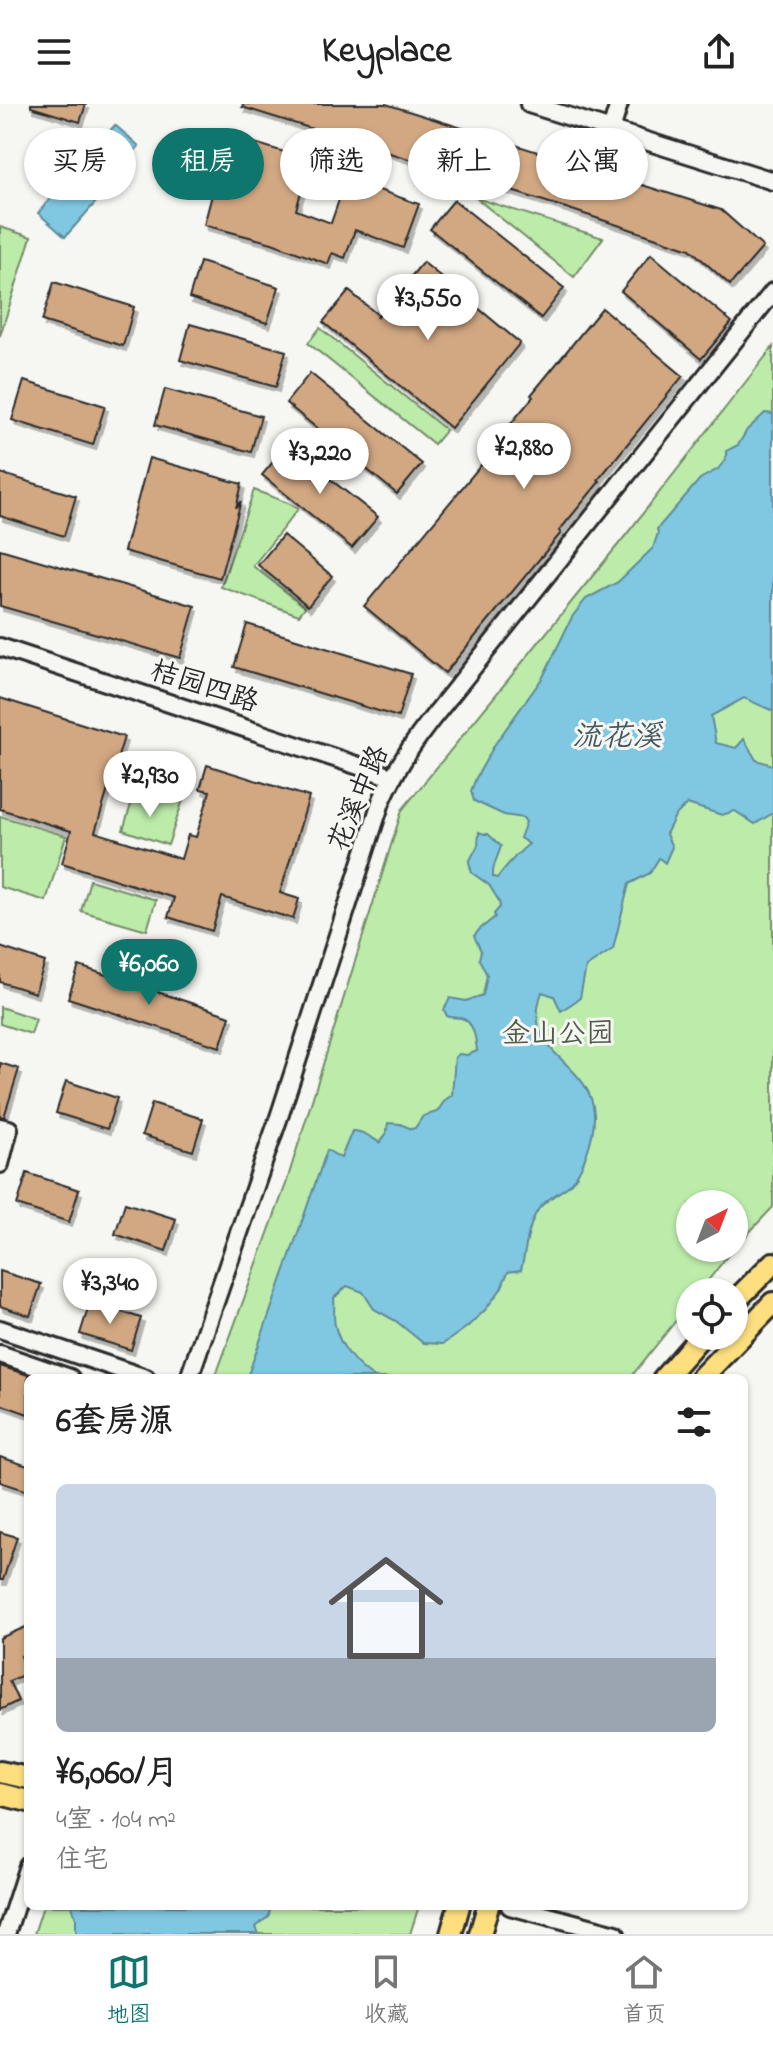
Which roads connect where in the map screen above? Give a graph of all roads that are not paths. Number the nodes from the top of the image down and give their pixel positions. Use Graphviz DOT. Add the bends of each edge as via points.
graph roads {
  1 [pos="529,104"];
  2 [pos="619,104"];
  3 [pos="605,128"];
  4 [pos="612,128"];
  5 [pos="648,142"];
  6 [pos="773,181"];
  7 [pos="773,292"];
  8 [pos="0,647"];
  9 [pos="392,777"];
  10 [pos="0,1127"];
  11 [pos="0,1164"];
  12 [pos="773,1263"];
  13 [pos="748,1288"];
  14 [pos="773,1303"];
  15 [pos="0,1329"];
  16 [pos="689,1350"];
  17 [pos="0,1354"];
  18 [pos="58,1374"];
  19 [pos="134,1374"];
  20 [pos="190,1374"];
  21 [pos="668,1374"];
  22 [pos="705,1374"];
  23 [pos="0,1772"];
  24 [pos="24,1777"];
  25 [pos="0,1794"];
  26 [pos="24,1800"];
  27 [pos="24,1878"];
  28 [pos="458,1910"];
  29 [pos="487,1910"];
  30 [pos="525,1910"];
  31 [pos="6,1934"];
  32 [pos="451,1934"];
  33 [pos="480,1934"];
  34 [pos="616,1934"];
  1 -- 3 [label="street"];
  2 -- 4 [label="street"];
  5 -- 6 [label="street"];
  7 -- 9 [label="street, 花溪中路" via="430,721"];
  8 -- 9 [label="street, 桔园四路"];
  9 -- 20 [label="street, 花溪中路"];
  10 -- 11 [label="street" via="9,1129"];
  12 -- 13 [label="main road"];
  14 -- 22 [label="main road"];
  15 -- 19 [label="street"];
  16 -- 21 [label="main road"];
  17 -- 18 [label="street"];
  23 -- 24 [label="main road"];
  25 -- 26 [label="main road"];
  27 -- 31 [label="street"];
  28 -- 32 [label="main road"];
  29 -- 33 [label="main road"];
  30 -- 34 [label="street"];
}
